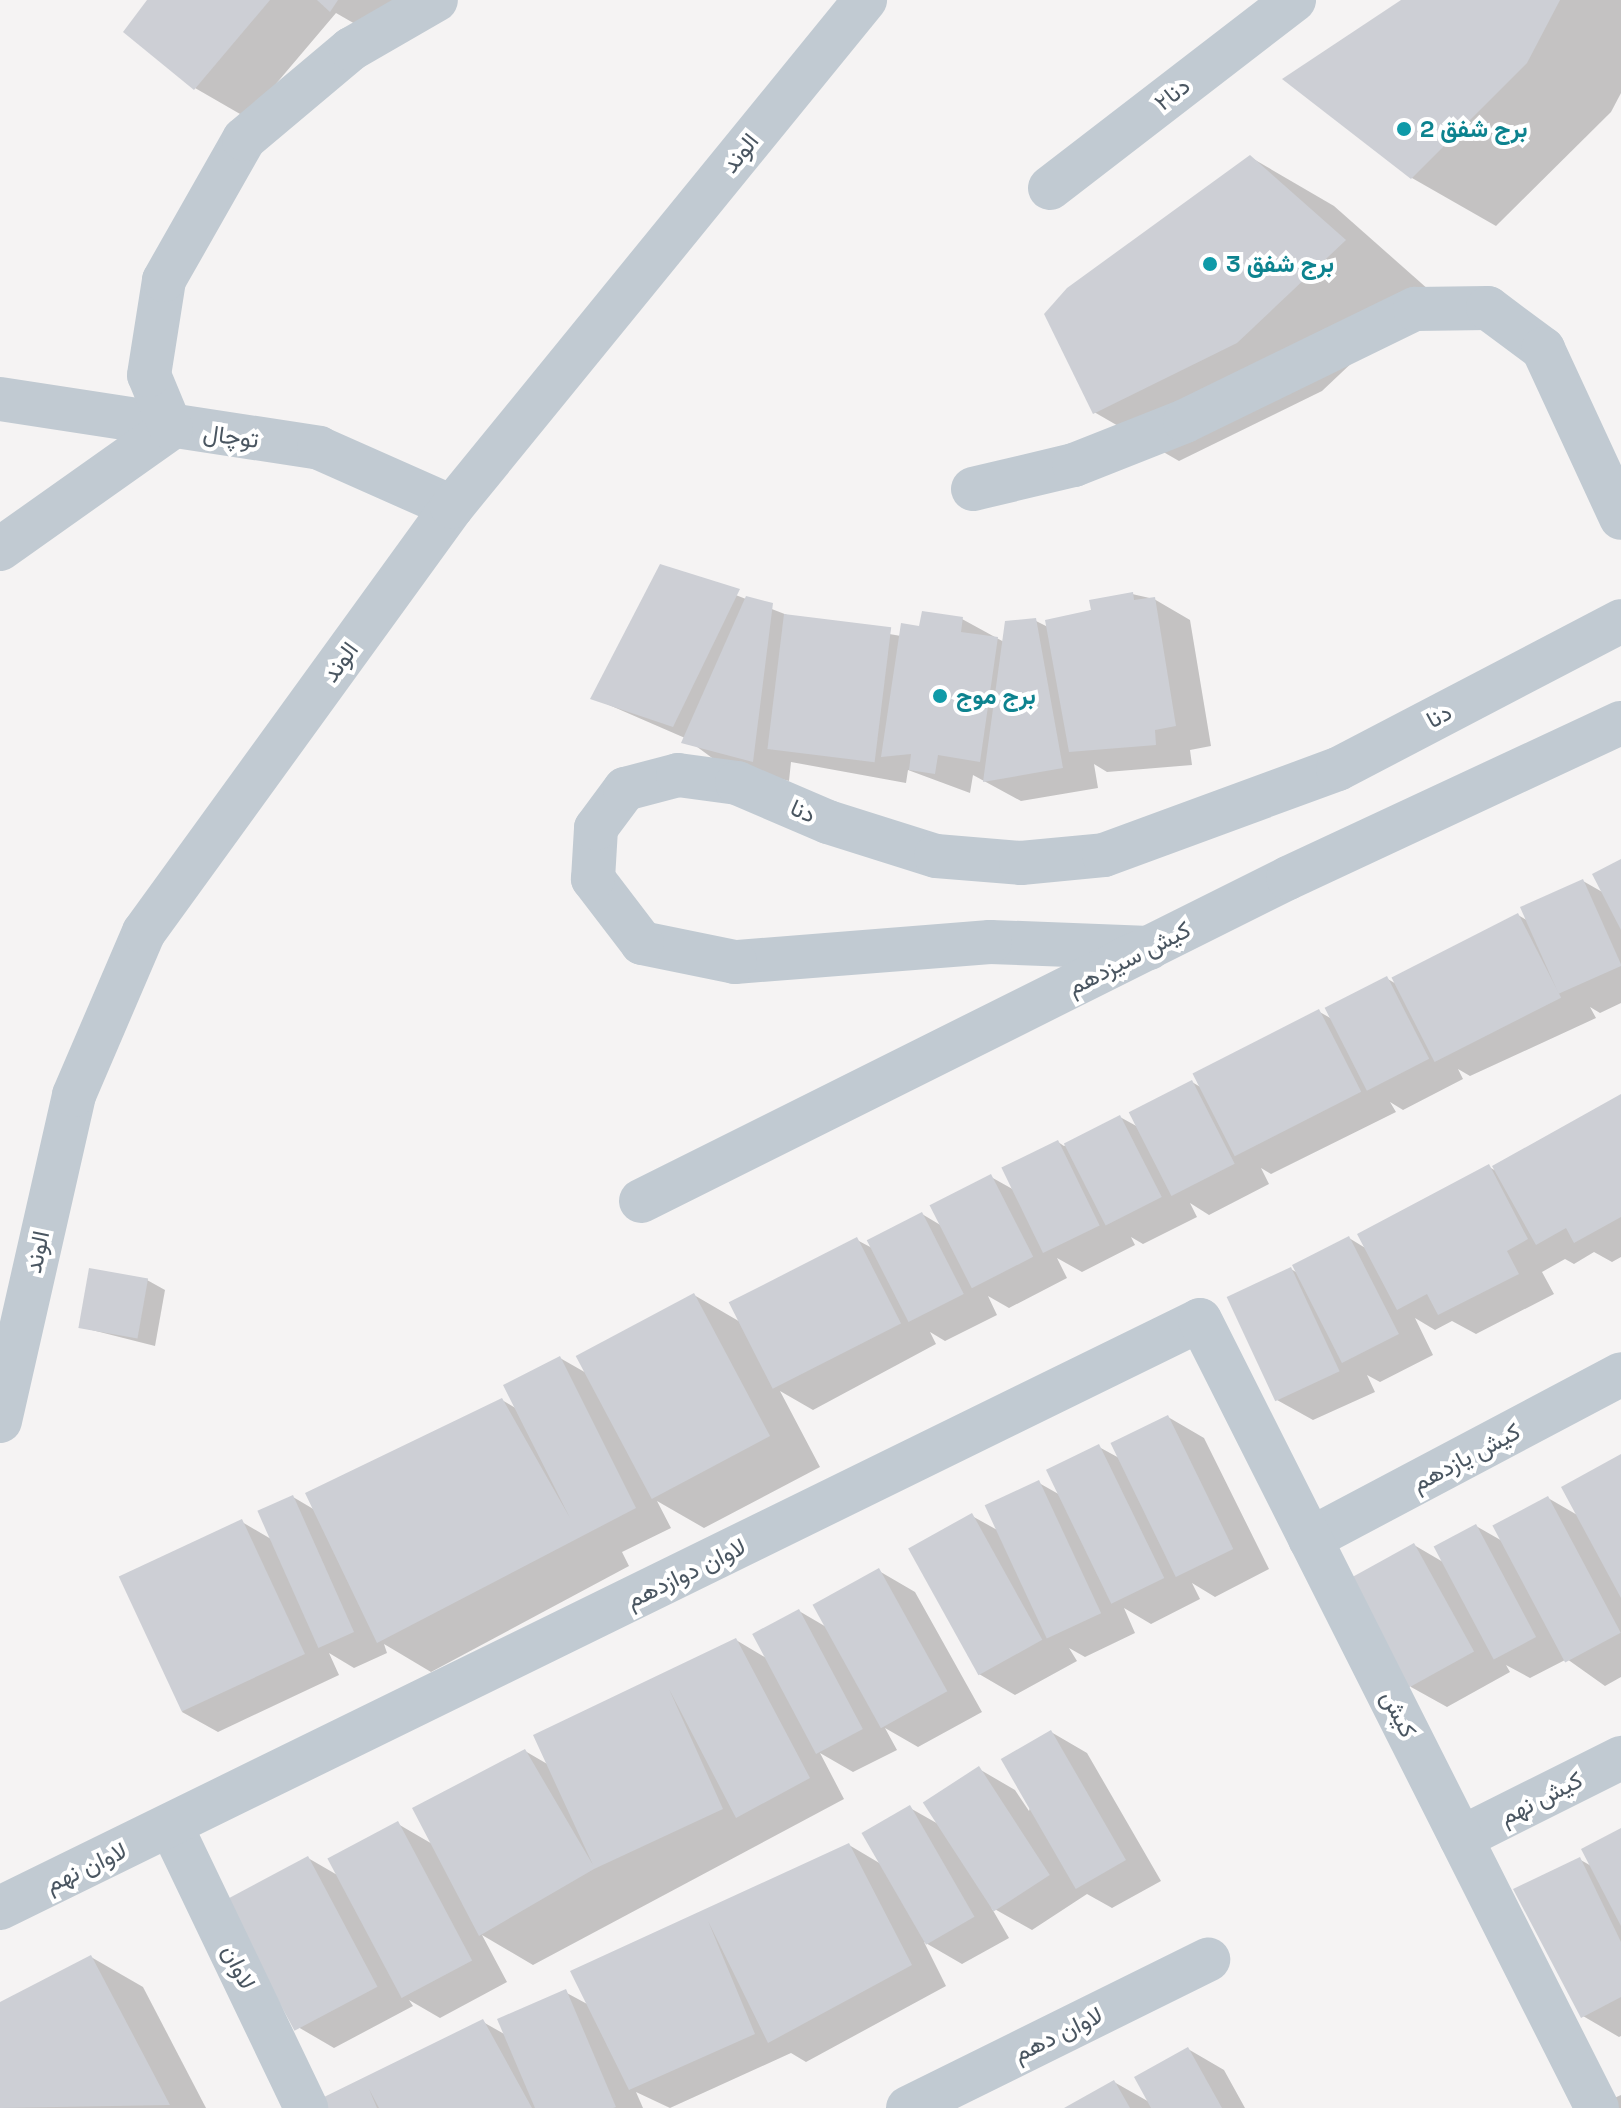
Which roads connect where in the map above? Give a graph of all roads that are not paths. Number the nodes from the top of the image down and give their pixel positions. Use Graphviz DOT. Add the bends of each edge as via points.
graph roads {
  1 [pos="436,0"];
  2 [pos="865,0"];
  3 [pos="1294,0"];
  4 [pos="1050,188"];
  5 [pos="0,399"];
  6 [pos="171,428"];
  7 [pos="973,489"];
  8 [pos="452,507"];
  9 [pos="1621,518"];
  10 [pos="0,549"];
  11 [pos="1621,621"];
  12 [pos="1621,723"];
  13 [pos="1149,948"];
  14 [pos="641,1201"];
  15 [pos="1200,1320"];
  16 [pos="1621,1374"];
  17 [pos="0,1421"];
  18 [pos="1310,1539"];
  19 [pos="1621,1758"];
  20 [pos="171,1826"];
  21 [pos="1461,1838"];
  22 [pos="0,1908"];
  23 [pos="1208,1960"];
  24 [pos="306,2108"];
  25 [pos="908,2108"];
  26 [pos="1597,2108"];
  1 -- 6 [label="street" via="351,49 244,139 164,280 149,375"];
  2 -- 8 [label="street, الوند"];
  3 -- 4 [label="street, دنا۲"];
  5 -- 6 [label="street, توچال"];
  6 -- 8 [label="street, توچال" via="319,448"];
  6 -- 10 [label="street"];
  7 -- 9 [label="street" via="1074,465 1185,421 1415,309 1488,308 1543,349"];
  8 -- 17 [label="street, الوند" via="144,932 74,1095"];
  11 -- 13 [label="street, دنا" via="1338,769 1104,855 1021,863 936,856 828,822 737,783 678,775 625,789 596,828 593,879 642,943 735,962 990,942"];
  12 -- 13 [label="street, کیش سیزدهم"];
  13 -- 14 [label="street, کیش سیزدهم"];
  15 -- 18 [label="street, کیش"];
  15 -- 20 [label="street, لاوان دوازدهم"];
  16 -- 18 [label="street, کیش یازدهم"];
  18 -- 21 [label="street, کیش"];
  19 -- 21 [label="street, کیش نهم"];
  20 -- 22 [label="street, لاوان نهم"];
  20 -- 24 [label="street, لاوان"];
  21 -- 26 [label="street, کیش"];
  23 -- 25 [label="street, لاوان دهم"];
}
